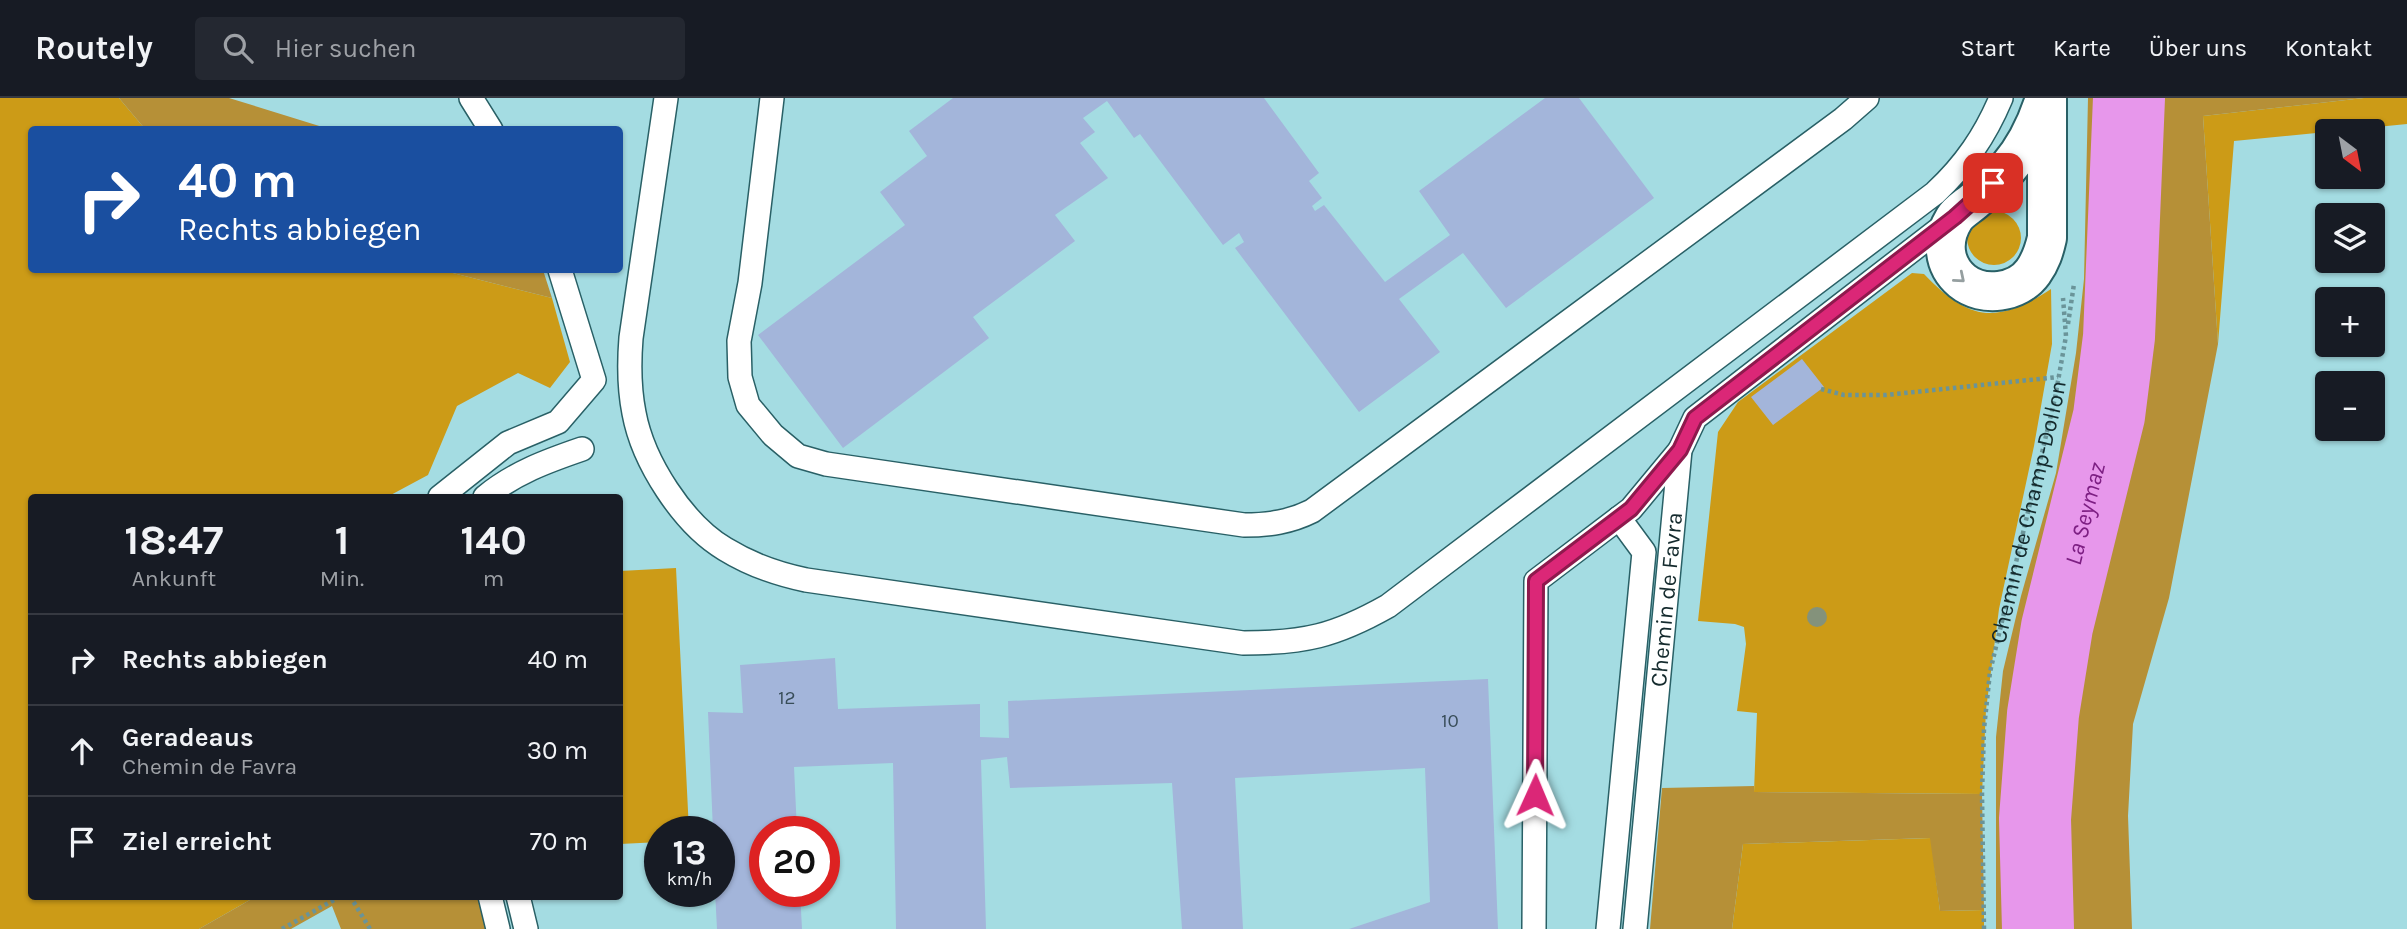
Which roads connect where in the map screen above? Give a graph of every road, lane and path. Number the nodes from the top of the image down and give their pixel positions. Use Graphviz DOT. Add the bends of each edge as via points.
graph roads {
  1 [pos="471,98"];
  2 [pos="666,98"];
  3 [pos="772,98"];
  4 [pos="1867,98"];
  5 [pos="2001,98"];
  6 [pos="2046,98"];
  7 [pos="488,126"];
  8 [pos="1955,217"];
  9 [pos="561,273"];
  10 [pos="2062,294"];
  11 [pos="2058,377"];
  12 [pos="1821,389"];
  13 [pos="582,449"];
  14 [pos="1680,450"];
  15 [pos="443,494"];
  16 [pos="489,494"];
  17 [pos="1619,518"];
  18 [pos="334,900"];
  19 [pos="352,900"];
  20 [pos="491,900"];
  21 [pos="519,900"];
  22 [pos="282,929"];
  23 [pos="370,929"];
  24 [pos="498,929"];
  25 [pos="526,929"];
  26 [pos="1534,929"];
  27 [pos="1608,929"];
  28 [pos="1635,929"];
  29 [pos="1984,929"];
  1 -- 7 [label="lane"];
  2 -- 5 [label="lane" via="629,368 634,413 648,456 688,517 723,548 777,574 1243,643 1301,641 1357,624 1388,606 1935,193 1975,150"];
  3 -- 4 [label="lane" via="739,341 740,377 748,405 773,435 798,456 825,464 1264,525 1312,511"];
  6 -- 8 [label="street, Chemin de Favra" via="2037,124 2015,159"];
  8 -- 6 [label="street, one-way" via="1946,236 1945,254 1951,271 1965,284 1985,292 2003,291 2032,274 2047,238"];
  8 -- 14 [label="lane, Chemin de Favra" via="1695,418"];
  9 -- 15 [label="lane" via="594,380 558,422 508,443"];
  10 -- 11 [label="path, Chemin de Champ-Dollon" via="2066,336"];
  11 -- 12 [label="path" via="1886,395 1844,395"];
  11 -- 29 [label="path, Chemin de Champ-Dollon" via="1990,672 1982,794"];
  13 -- 16 [label="lane" via="504,481"];
  14 -- 17 [label="lane"];
  14 -- 28 [label="lane, Chemin de Favra"];
  17 -- 26 [label="lane" via="1536,581"];
  17 -- 27 [label="lane" via="1644,552"];
  18 -- 22 [label="path"];
  19 -- 23 [label="path"];
  20 -- 24 [label="lane"];
  21 -- 25 [label="lane"];
}
